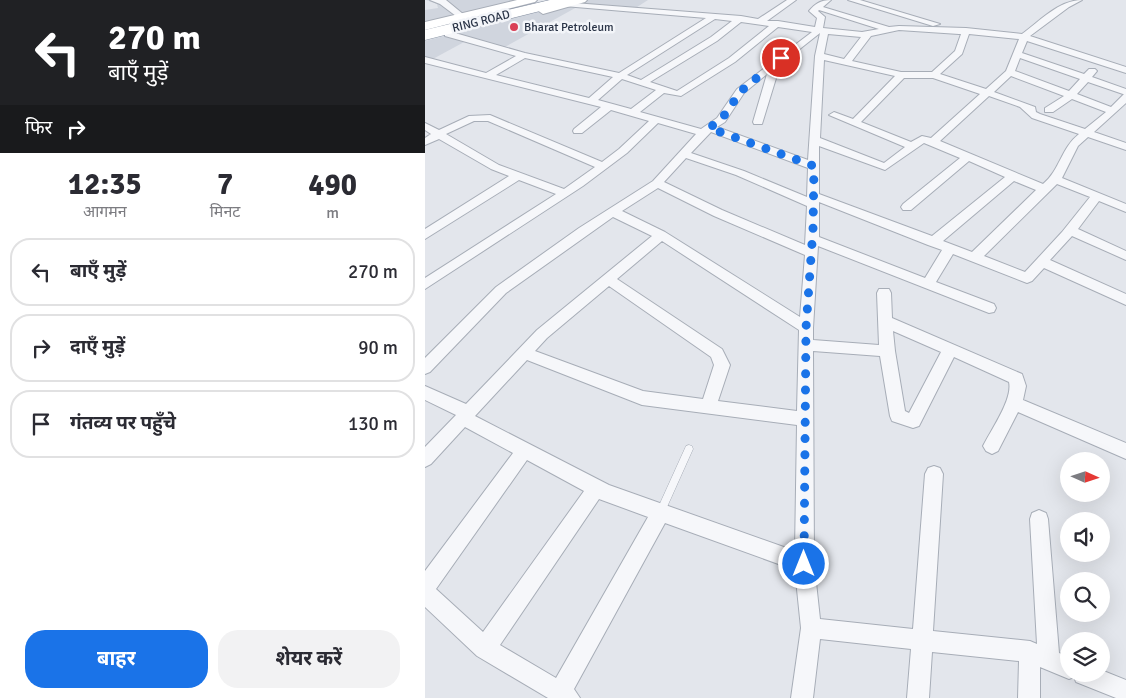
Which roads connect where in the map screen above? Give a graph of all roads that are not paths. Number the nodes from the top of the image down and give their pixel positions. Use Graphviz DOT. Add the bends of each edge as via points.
graph roads {
  1 [pos="434,0"];
  2 [pos="581,0"];
  3 [pos="792,0"];
  4 [pos="827,0"];
  5 [pos="852,0"];
  6 [pos="1078,0"];
  7 [pos="522,1"];
  8 [pos="561,1"];
  9 [pos="816,7"];
  10 [pos="461,15"];
  11 [pos="715,16"];
  12 [pos="741,18"];
  13 [pos="761,21"];
  14 [pos="778,23"];
  15 [pos="425,26"];
  16 [pos="425,30"];
  17 [pos="822,30"];
  18 [pos="890,30"];
  19 [pos="962,31"];
  20 [pos="448,34"];
  21 [pos="868,34"];
  22 [pos="425,35"];
  23 [pos="1024,37"];
  24 [pos="425,40"];
  25 [pos="1017,54"];
  26 [pos="524,55"];
  27 [pos="819,56"];
  28 [pos="425,60"];
  29 [pos="846,62"];
  30 [pos="1099,62"];
  31 [pos="772,66"];
  32 [pos="1126,70"];
  33 [pos="1010,72"];
  34 [pos="901,75"];
  35 [pos="934,75"];
  36 [pos="487,76"];
  37 [pos="620,76"];
  38 [pos="1086,78"];
  39 [pos="643,83"];
  40 [pos="663,89"];
  41 [pos="1126,92"];
  42 [pos="987,93"];
  43 [pos="1071,95"];
  44 [pos="1126,97"];
  45 [pos="591,101"];
  46 [pos="609,106"];
  47 [pos="1049,110"];
  48 [pos="1113,111"];
  49 [pos="633,112"];
  50 [pos="834,115"];
  51 [pos="657,119"];
  52 [pos="758,122"];
  53 [pos="855,123"];
  54 [pos="425,126"];
  55 [pos="706,131"];
  56 [pos="578,132"];
  57 [pos="1087,133"];
  58 [pos="439,135"];
  59 [pos="814,140"];
  60 [pos="425,142"];
  61 [pos="933,142"];
  62 [pos="913,146"];
  63 [pos="1126,147"];
  64 [pos="683,154"];
  65 [pos="968,157"];
  66 [pos="602,166"];
  67 [pos="814,166"];
  68 [pos="519,176"];
  69 [pos="1013,176"];
  70 [pos="1056,179"];
  71 [pos="657,183"];
  72 [pos="1044,189"];
  73 [pos="565,193"];
  74 [pos="1097,196"];
  75 [pos="814,200"];
  76 [pos="907,206"];
  77 [pos="1126,208"];
  78 [pos="613,212"];
  79 [pos="1070,230"];
  80 [pos="425,235"];
  81 [pos="661,235"];
  82 [pos="813,239"];
  83 [pos="933,242"];
  84 [pos="950,248"];
  85 [pos="811,253"];
  86 [pos="1126,256"];
  87 [pos="974,258"];
  88 [pos="1042,262"];
  89 [pos="608,279"];
  90 [pos="425,284"];
  91 [pos="927,285"];
  92 [pos="884,293"];
  93 [pos="1126,300"];
  94 [pos="989,308"];
  95 [pos="887,322"];
  96 [pos="806,328"];
  97 [pos="805,345"];
  98 [pos="950,350"];
  99 [pos="887,351"];
  100 [pos="523,353"];
  101 [pos="425,368"];
  102 [pos="425,393"];
  103 [pos="1014,403"];
  104 [pos="708,407"];
  105 [pos="466,416"];
  106 [pos="805,419"];
  107 [pos="992,446"];
  108 [pos="689,449"];
  109 [pos="525,450"];
  110 [pos="1126,451"];
  111 [pos="425,459"];
  112 [pos="934,474"];
  113 [pos="596,488"];
  114 [pos="660,514"];
  115 [pos="1039,519"];
  116 [pos="804,564"];
  117 [pos="425,588"];
  118 [pos="425,594"];
  119 [pos="811,628"];
  120 [pos="922,640"];
  121 [pos="485,648"];
  122 [pos="1040,656"];
  123 [pos="1060,664"];
  124 [pos="1104,682"];
  125 [pos="1126,691"];
  126 [pos="565,695"];
  127 [pos="802,698"];
  128 [pos="918,698"];
  129 [pos="1029,698"];
  1 -- 10 [label="street" via="443,2"];
  2 -- 8 [label="street"];
  3 -- 13 [label="street"];
  4 -- 9 [label="street"];
  5 -- 19 [label="street"];
  6 -- 23 [label="street" via="1066,5"];
  7 -- 10 [label="street"];
  8 -- 11 [label="street"];
  8 -- 16 [label="highway, RING ROAD"];
  8 -- 20 [label="street"];
  8 -- 22 [label="highway, RING ROAD"];
  9 -- 17 [label="street" via="813,11 821,17"];
  9 -- 18 [label="street"];
  10 -- 15 [label="street"];
  11 -- 12 [label="street"];
  11 -- 37 [label="street"];
  12 -- 13 [label="street"];
  12 -- 39 [label="street" via="714,39"];
  13 -- 14 [label="street"];
  14 -- 17 [label="street"];
  14 -- 40 [label="street" via="732,60 678,94"];
  17 -- 21 [label="street"];
  17 -- 27 [label="street"];
  17 -- 31 [label="street"];
  18 -- 19 [label="street"];
  18 -- 21 [label="street"];
  19 -- 23 [label="street"];
  19 -- 35 [label="street" via="959,52"];
  20 -- 24 [label="street"];
  20 -- 26 [label="street"];
  21 -- 29 [label="street"];
  23 -- 25 [label="street"];
  23 -- 30 [label="street"];
  25 -- 33 [label="street"];
  25 -- 38 [label="street"];
  26 -- 36 [label="street"];
  26 -- 37 [label="street"];
  27 -- 29 [label="street"];
  27 -- 59 [label="street"];
  28 -- 36 [label="street"];
  29 -- 34 [label="street"];
  30 -- 32 [label="street"];
  30 -- 38 [label="street"];
  31 -- 52 [label="street"];
  31 -- 55 [label="street" via="741,91 721,120"];
  33 -- 42 [label="street"];
  33 -- 43 [label="street"];
  34 -- 35 [label="street"];
  34 -- 53 [label="street"];
  35 -- 42 [label="street"];
  36 -- 45 [label="street"];
  37 -- 39 [label="street"];
  37 -- 45 [label="street"];
  38 -- 41 [label="street"];
  38 -- 43 [label="street"];
  39 -- 40 [label="street"];
  40 -- 49 [label="street"];
  42 -- 57 [label="street" via="1031,109 1036,116"];
  42 -- 61 [label="street"];
  43 -- 47 [label="street"];
  43 -- 48 [label="street"];
  44 -- 48 [label="street"];
  45 -- 46 [label="street"];
  46 -- 49 [label="street"];
  46 -- 56 [label="street"];
  48 -- 57 [label="street"];
  49 -- 51 [label="street"];
  50 -- 53 [label="street"];
  51 -- 55 [label="street"];
  51 -- 66 [label="street" via="623,152"];
  53 -- 62 [label="street"];
  54 -- 58 [label="street"];
  55 -- 64 [label="street"];
  55 -- 67 [label="street"];
  57 -- 63 [label="street"];
  57 -- 70 [label="street" via="1073,144"];
  58 -- 60 [label="street"];
  58 -- 66 [label="street" via="468,118 490,118"];
  58 -- 68 [label="street" via="495,167"];
  59 -- 62 [label="street" via="885,167"];
  59 -- 67 [label="street"];
  61 -- 62 [label="street" via="921,139"];
  61 -- 65 [label="street"];
  64 -- 71 [label="street"];
  64 -- 75 [label="street"];
  65 -- 69 [label="street"];
  65 -- 76 [label="street"];
  66 -- 73 [label="street"];
  67 -- 75 [label="street"];
  68 -- 73 [label="street"];
  68 -- 80 [label="street"];
  69 -- 72 [label="street"];
  69 -- 83 [label="street"];
  70 -- 72 [label="street"];
  70 -- 74 [label="street"];
  71 -- 78 [label="street"];
  71 -- 85 [label="street"];
  72 -- 87 [label="street"];
  73 -- 90 [label="street"];
  74 -- 77 [label="street"];
  74 -- 79 [label="street"];
  75 -- 82 [label="street"];
  75 -- 83 [label="street"];
  78 -- 81 [label="street"];
  78 -- 101 [label="street" via="501,290"];
  79 -- 86 [label="street"];
  79 -- 88 [label="street"];
  81 -- 89 [label="street"];
  81 -- 96 [label="street"];
  82 -- 85 [label="street"];
  82 -- 91 [label="street"];
  83 -- 84 [label="street"];
  84 -- 87 [label="street"];
  84 -- 91 [label="street"];
  85 -- 96 [label="street"];
  87 -- 88 [label="street" via="1027,278"];
  88 -- 93 [label="street"];
  89 -- 100 [label="street" via="541,334"];
  89 -- 104 [label="street" via="717,353 722,365"];
  91 -- 94 [label="street"];
  92 -- 95 [label="street"];
  95 -- 98 [label="street"];
  95 -- 99 [label="street"];
  96 -- 97 [label="street"];
  97 -- 99 [label="street"];
  97 -- 106 [label="street"];
  98 -- 99 [label="street" via="913,421 898,416"];
  98 -- 103 [label="street" via="1016,378 1018,386"];
  100 -- 104 [label="street" via="642,398"];
  100 -- 105 [label="street"];
  102 -- 105 [label="street"];
  103 -- 107 [label="street"];
  103 -- 110 [label="street"];
  104 -- 106 [label="street"];
  105 -- 109 [label="street"];
  105 -- 111 [label="street"];
  106 -- 116 [label="street"];
  108 -- 114 [label="lane"];
  109 -- 113 [label="street"];
  109 -- 117 [label="street"];
  112 -- 120 [label="street"];
  113 -- 114 [label="street"];
  113 -- 121 [label="street"];
  114 -- 116 [label="street"];
  114 -- 126 [label="street"];
  115 -- 122 [label="street"];
  116 -- 119 [label="street"];
  118 -- 121 [label="street"];
  119 -- 120 [label="street"];
  119 -- 127 [label="street"];
  120 -- 122 [label="street"];
  120 -- 128 [label="street"];
  121 -- 126 [label="street"];
  122 -- 123 [label="street"];
  122 -- 129 [label="street"];
  124 -- 125 [label="street"];
}
